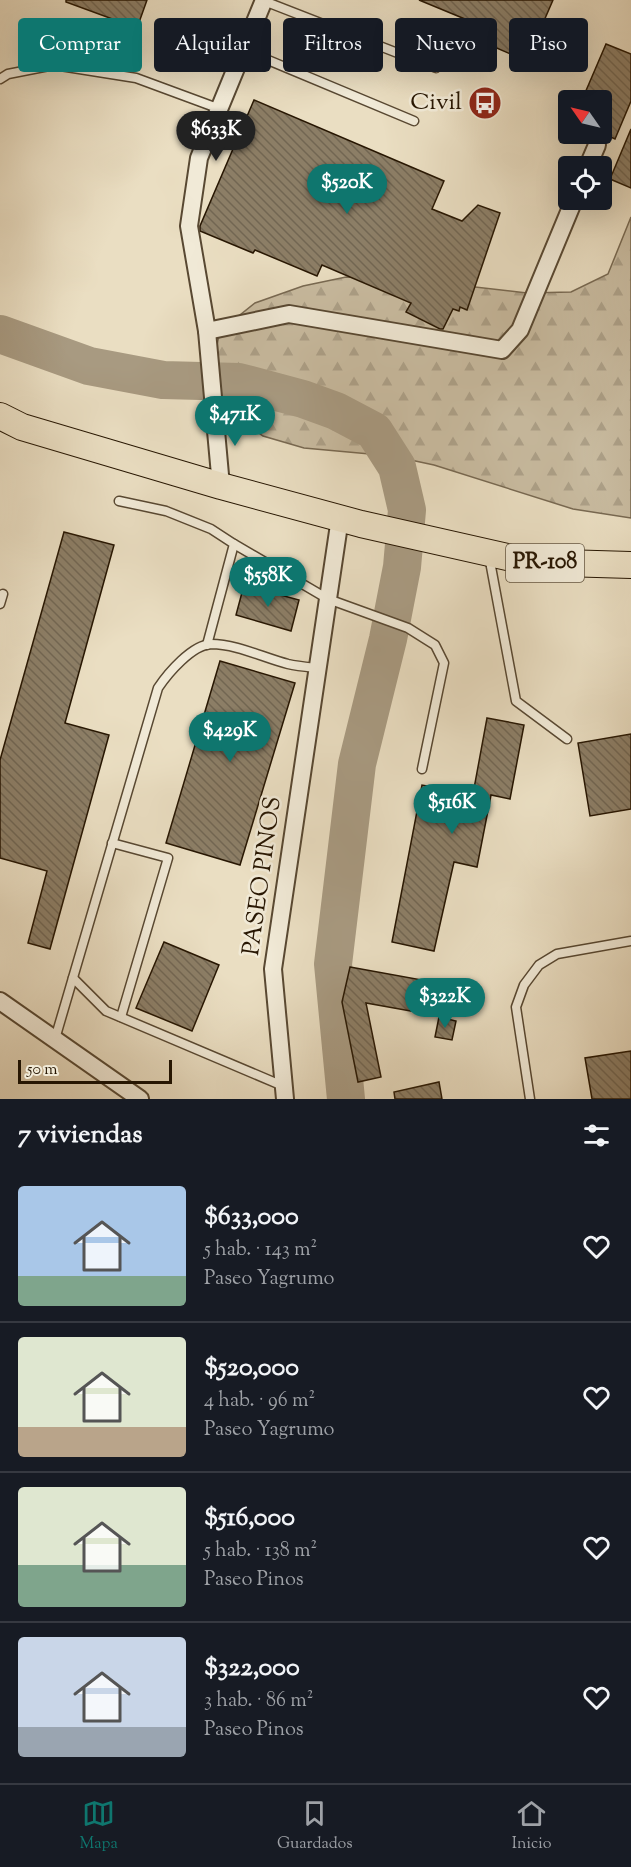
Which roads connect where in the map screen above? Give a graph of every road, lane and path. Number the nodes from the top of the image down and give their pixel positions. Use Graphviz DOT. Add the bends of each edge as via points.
graph roads {
  1 [pos="264,0"];
  2 [pos="257,18"];
  3 [pos="395,53"];
  4 [pos="271,61"];
  5 [pos="235,72"];
  6 [pos="0,79"];
  7 [pos="220,109"];
  8 [pos="414,121"];
  9 [pos="597,145"];
  10 [pos="592,156"];
  11 [pos="570,210"];
  12 [pos="207,331"];
  13 [pos="0,416"];
  14 [pos="221,486"];
  15 [pos="119,501"];
  16 [pos="351,521"];
  17 [pos="234,544"];
  18 [pos="488,553"];
  19 [pos="631,566"];
  20 [pos="3,594"];
  21 [pos="328,599"];
  22 [pos="0,604"];
  23 [pos="207,645"];
  24 [pos="316,668"];
  25 [pos="567,739"];
  26 [pos="422,769"];
  27 [pos="112,843"];
  28 [pos="631,941"];
  29 [pos="72,978"];
  30 [pos="0,1001"];
  31 [pos="121,1017"];
  32 [pos="55,1039"];
  33 [pos="284,1093"];
  34 [pos="140,1099"];
  35 [pos="530,1099"];
  1 -- 2 [label="street"];
  1 -- 3 [label="lane"];
  4 -- 8 [label="lane"];
  5 -- 7 [label="street"];
  6 -- 7 [label="lane" via="54,65 136,78"];
  7 -- 12 [label="street" via="199,159 189,226"];
  9 -- 10 [label="street"];
  11 -- 12 [label="street" via="520,330 502,350 289,314"];
  12 -- 14 [label="street"];
  13 -- 14 [label="main road, PR-108" via="22,427"];
  14 -- 16 [label="main road, PR-108"];
  15 -- 17 [label="lane" via="166,511 211,529"];
  16 -- 18 [label="main road, PR-108"];
  16 -- 21 [label="street, PASEO PINOS"];
  17 -- 21 [label="lane"];
  17 -- 23 [label="lane"];
  18 -- 19 [label="main road, PR-108" via="529,562"];
  18 -- 25 [label="lane" via="516,701"];
  20 -- 22 [label="lane"];
  21 -- 24 [label="street, PASEO PINOS"];
  21 -- 26 [label="lane" via="408,628 435,645 444,663"];
  23 -- 24 [label="lane"];
  23 -- 27 [label="lane" via="171,669 158,688"];
  24 -- 33 [label="street, PASEO PINOS" via="273,969"];
  27 -- 29 [label="lane"];
  27 -- 31 [label="lane" via="168,858"];
  28 -- 35 [label="lane" via="557,954 539,965 524,985 516,1007"];
  29 -- 31 [label="lane" via="106,1011"];
  29 -- 32 [label="lane"];
  30 -- 32 [label="street"];
  31 -- 33 [label="lane"];
  32 -- 34 [label="street"];
}
